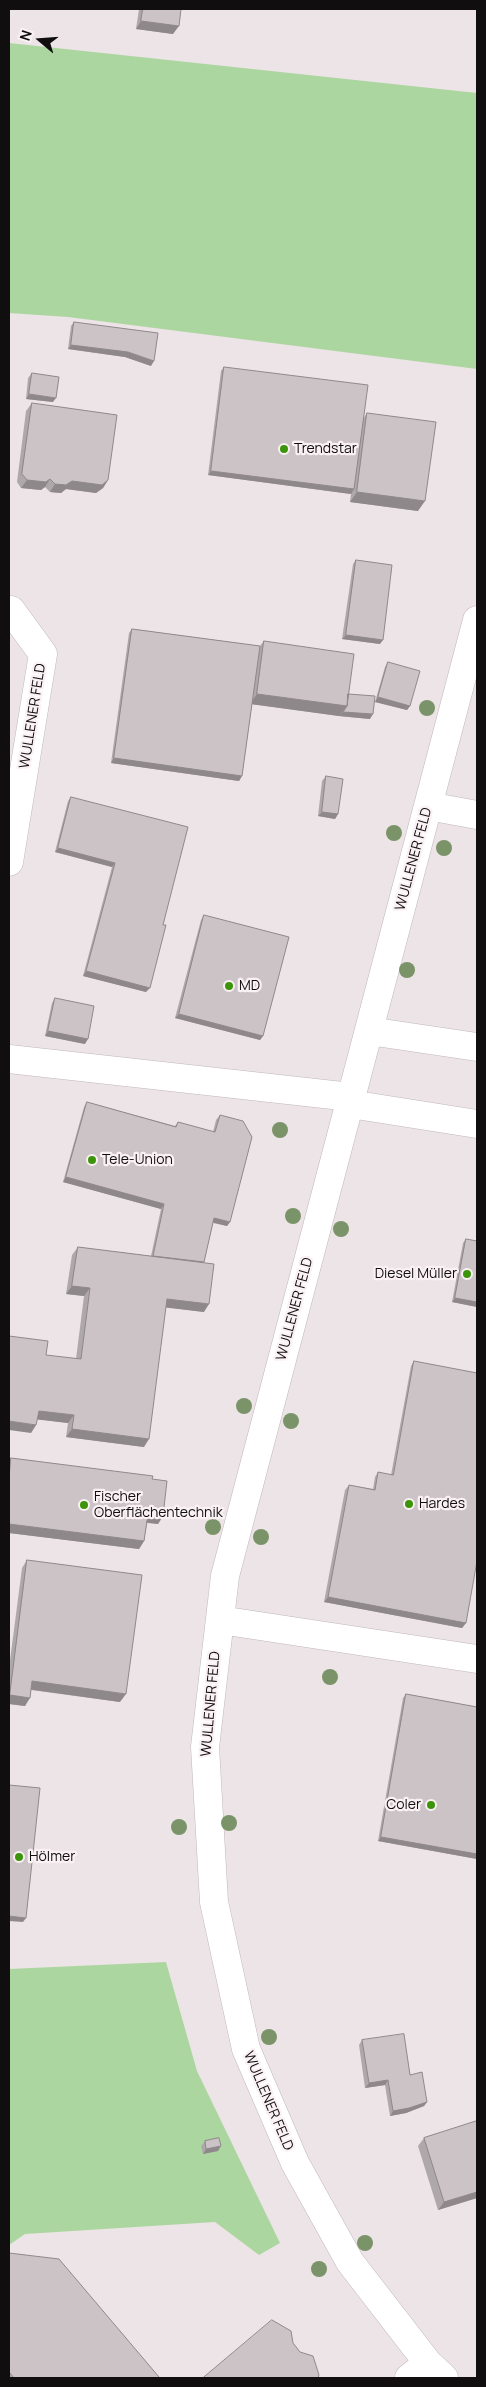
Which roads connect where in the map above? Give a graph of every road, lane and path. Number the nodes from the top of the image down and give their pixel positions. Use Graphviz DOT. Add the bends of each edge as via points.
graph roads {
  1 [pos="11,610"];
  2 [pos="477,620"];
  3 [pos="428,806"];
  4 [pos="477,815"];
  5 [pos="9,862"];
  6 [pos="369,1031"];
  7 [pos="477,1047"];
  8 [pos="9,1058"];
  9 [pos="351,1101"];
  10 [pos="477,1124"];
  11 [pos="220,1620"];
  12 [pos="477,1659"];
  13 [pos="427,2373"];
  1 -- 5 [label="street, WULLENER FELD" via="43,654"];
  2 -- 3 [label="street, WULLENER FELD"];
  3 -- 4 [label="street"];
  3 -- 6 [label="street, WULLENER FELD"];
  6 -- 7 [label="street"];
  6 -- 9 [label="street, WULLENER FELD"];
  8 -- 9 [label="street"];
  9 -- 10 [label="street"];
  9 -- 11 [label="street, WULLENER FELD" via="225,1576"];
  11 -- 12 [label="street"];
  11 -- 13 [label="street, WULLENER FELD" via="205,1747 214,1902 246,2049 295,2163 350,2262"];
}
